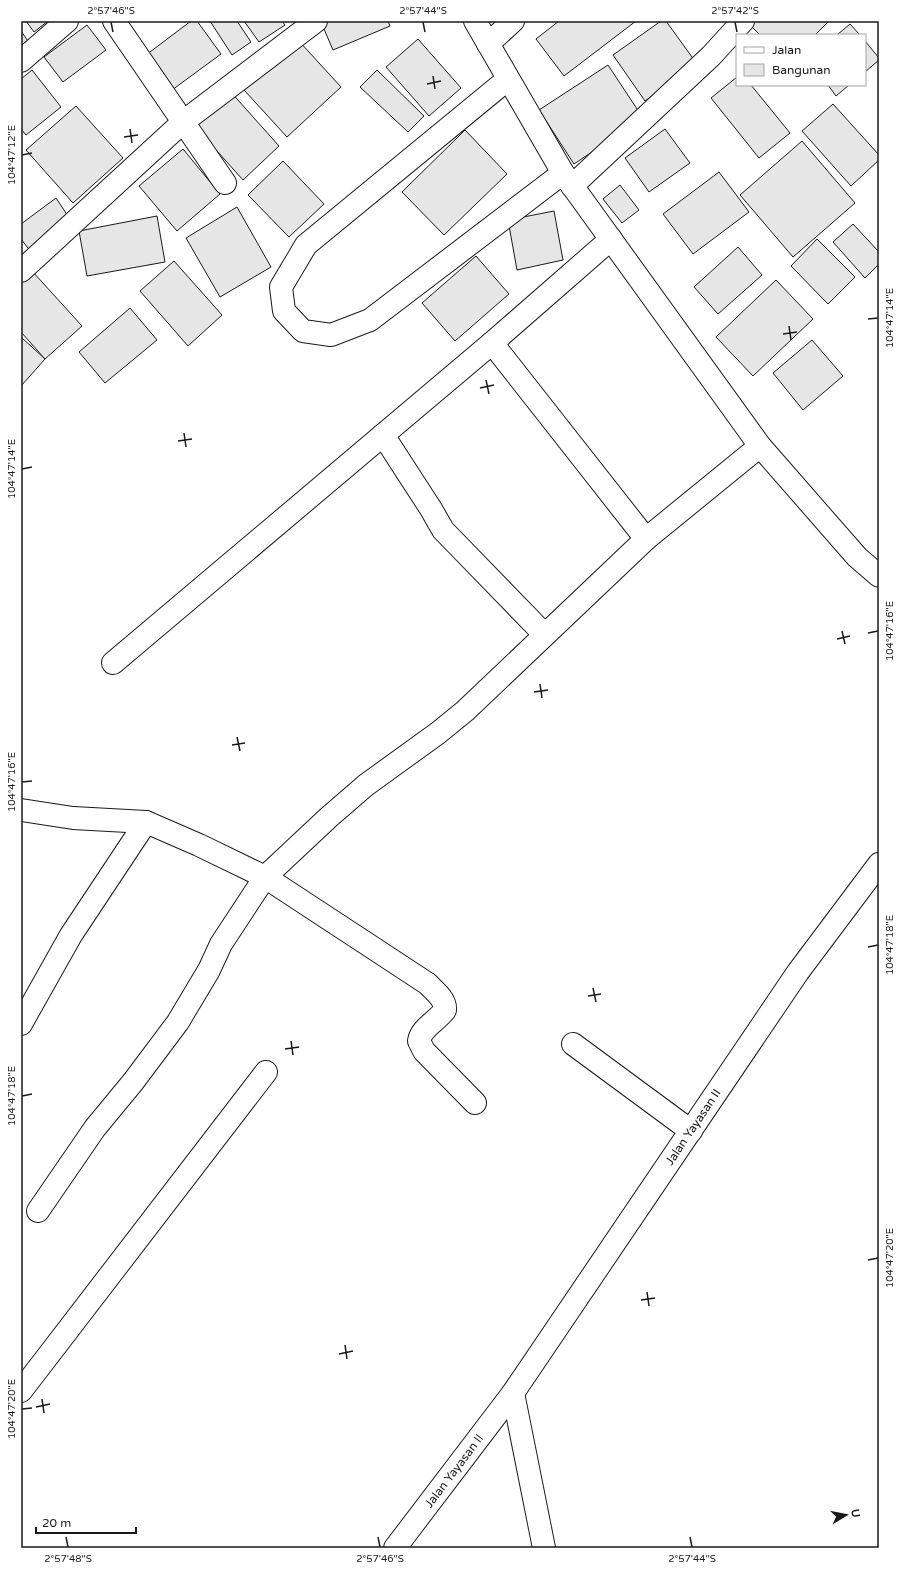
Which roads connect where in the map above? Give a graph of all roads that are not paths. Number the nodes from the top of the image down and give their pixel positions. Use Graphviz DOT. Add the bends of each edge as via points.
graph roads {
  1 [pos="67,21"];
  2 [pos="114,21"];
  3 [pos="316,21"];
  4 [pos="475,21"];
  5 [pos="513,21"];
  6 [pos="743,21"];
  7 [pos="488,44"];
  8 [pos="21,60"];
  9 [pos="508,79"];
  10 [pos="183,122"];
  11 [pos="567,179"];
  12 [pos="225,183"];
  13 [pos="611,239"];
  14 [pos="21,271"];
  15 [pos="492,343"];
  16 [pos="383,435"];
  17 [pos="760,446"];
  18 [pos="646,539"];
  19 [pos="879,576"];
  20 [pos="544,634"];
  21 [pos="114,663"];
  22 [pos="21,810"];
  23 [pos="146,822"];
  24 [pos="879,864"];
  25 [pos="265,877"];
  26 [pos="21,1024"];
  27 [pos="573,1044"];
  28 [pos="266,1072"];
  29 [pos="475,1103"];
  30 [pos="690,1131"];
  31 [pos="38,1211"];
  32 [pos="21,1391"];
  33 [pos="513,1394"];
  34 [pos="395,1548"];
  35 [pos="544,1548"];
  1 -- 8 [label="street"];
  2 -- 10 [label="street"];
  3 -- 10 [label="street"];
  4 -- 7 [label="street"];
  5 -- 7 [label="street"];
  6 -- 11 [label="street" via="711,56"];
  7 -- 9 [label="street"];
  9 -- 11 [label="street"];
  9 -- 11 [label="street" via="306,245 281,287 284,311 303,332 331,334 370,320"];
  10 -- 12 [label="street"];
  10 -- 14 [label="street"];
  11 -- 13 [label="street"];
  13 -- 15 [label="street"];
  13 -- 17 [label="street"];
  15 -- 16 [label="street"];
  15 -- 18 [label="street"];
  16 -- 20 [label="street" via="443,530"];
  16 -- 21 [label="street"];
  17 -- 18 [label="street"];
  17 -- 19 [label="street" via="857,557"];
  18 -- 20 [label="street"];
  20 -- 25 [label="street" via="465,711 366,785"];
  22 -- 23 [label="street" via="74,818"];
  23 -- 25 [label="street"];
  23 -- 26 [label="street" via="71,935"];
  24 -- 30 [label="street, Jalan Yayasan II" via="798,972"];
  25 -- 29 [label="street" via="428,984 441,997 445,1010 423,1032 419,1041 424,1051"];
  25 -- 31 [label="street" via="221,944 178,1022 95,1128"];
  27 -- 30 [label="street"];
  28 -- 32 [label="street"];
  30 -- 33 [label="street, Jalan Yayasan II"];
  33 -- 34 [label="street, Jalan Yayasan II"];
  33 -- 35 [label="street"];
}
